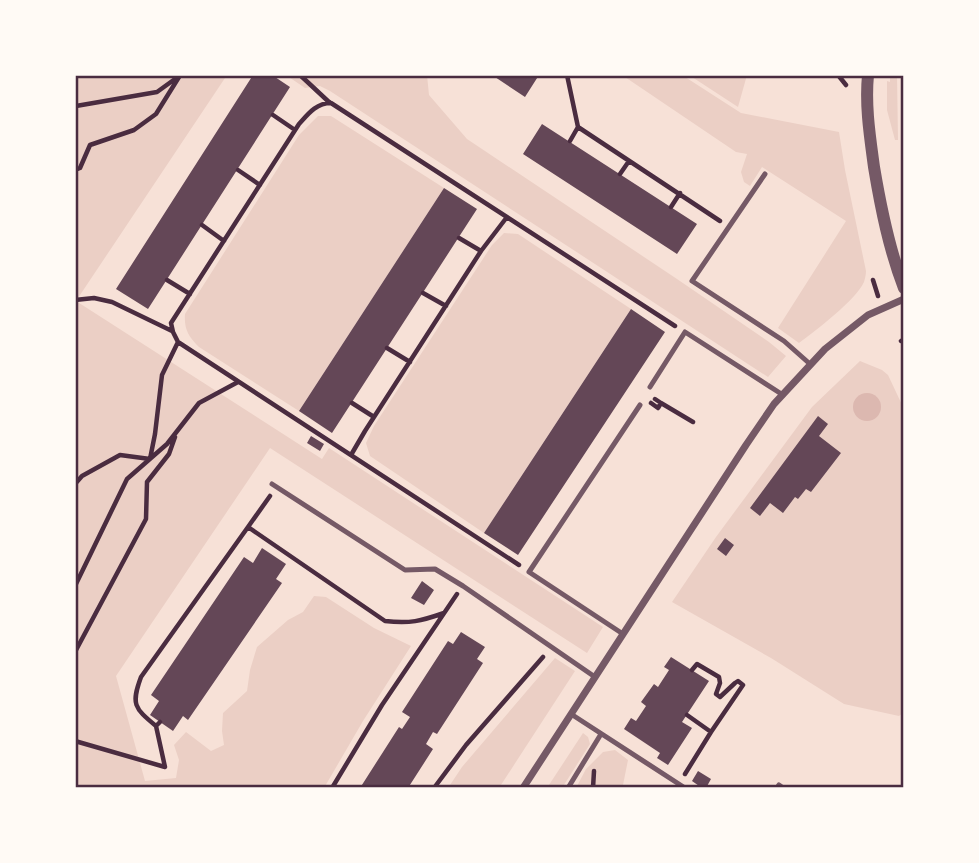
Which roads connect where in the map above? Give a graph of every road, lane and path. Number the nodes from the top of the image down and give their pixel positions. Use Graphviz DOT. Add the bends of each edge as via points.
graph roads {
  1 [pos="300,75"];
  2 [pos="567,75"];
  3 [pos="838,75"];
  4 [pos="868,75"];
  5 [pos="179,76"];
  6 [pos="846,85"];
  7 [pos="331,103"];
  8 [pos="75,109"];
  9 [pos="273,115"];
  10 [pos="578,127"];
  11 [pos="296,130"];
  12 [pos="569,141"];
  13 [pos="629,161"];
  14 [pos="75,170"];
  15 [pos="237,170"];
  16 [pos="621,174"];
  17 [pos="765,174"];
  18 [pos="260,185"];
  19 [pos="680,193"];
  20 [pos="671,207"];
  21 [pos="507,217"];
  22 [pos="202,225"];
  23 [pos="729,226"];
  24 [pos="459,238"];
  25 [pos="224,241"];
  26 [pos="481,251"];
  27 [pos="167,280"];
  28 [pos="904,288"];
  29 [pos="190,293"];
  30 [pos="423,293"];
  31 [pos="904,299"];
  32 [pos="75,300"];
  33 [pos="446,306"];
  34 [pos="173,332"];
  35 [pos="685,332"];
  36 [pos="178,342"];
  37 [pos="387,348"];
  38 [pos="410,362"];
  39 [pos="810,364"];
  40 [pos="238,382"];
  41 [pos="650,387"];
  42 [pos="783,395"];
  43 [pos="352,403"];
  44 [pos="662,403"];
  45 [pos="640,405"];
  46 [pos="374,417"];
  47 [pos="693,422"];
  48 [pos="176,433"];
  49 [pos="351,455"];
  50 [pos="150,459"];
  51 [pos="75,484"];
  52 [pos="274,485"];
  53 [pos="248,527"];
  54 [pos="529,572"];
  55 [pos="75,586"];
  56 [pos="463,586"];
  57 [pos="444,613"];
  58 [pos="623,634"];
  59 [pos="553,647"];
  60 [pos="75,652"];
  61 [pos="692,670"];
  62 [pos="595,677"];
  63 [pos="571,714"];
  64 [pos="687,715"];
  65 [pos="711,732"];
  66 [pos="601,734"];
  67 [pos="75,741"];
  68 [pos="678,784"];
  69 [pos="332,788"];
  70 [pos="434,788"];
  71 [pos="523,788"];
  72 [pos="568,788"];
  73 [pos="685,788"];
  74 [pos="777,788"];
  75 [pos="783,788"];
  1 -- 7 [label="path"];
  2 -- 10 [label="path"];
  3 -- 6 [label="path"];
  4 -- 28 [label="street" via="869,131 877,184 893,261"];
  5 -- 8 [label="path" via="157,92"];
  5 -- 14 [label="path" via="156,114 134,130 90,145"];
  7 -- 11 [label="path" via="312,110"];
  7 -- 21 [label="path"];
  9 -- 11 [label="path"];
  10 -- 12 [label="path"];
  10 -- 13 [label="path"];
  11 -- 18 [label="path"];
  13 -- 16 [label="path"];
  13 -- 19 [label="path"];
  15 -- 18 [label="path"];
  17 -- 23 [label="lane"];
  18 -- 25 [label="path"];
  19 -- 20 [label="path"];
  19 -- 23 [label="path"];
  21 -- 26 [label="path"];
  21 -- 35 [label="path"];
  22 -- 25 [label="path"];
  23 -- 39 [label="lane" via="692,281 784,341"];
  24 -- 26 [label="path"];
  25 -- 29 [label="path"];
  26 -- 33 [label="path"];
  27 -- 29 [label="path"];
  29 -- 34 [label="path" via="171,323"];
  30 -- 33 [label="path"];
  31 -- 39 [label="street" via="869,315"];
  32 -- 34 [label="path" via="112,302"];
  33 -- 38 [label="path"];
  34 -- 36 [label="path"];
  35 -- 41 [label="lane"];
  35 -- 42 [label="lane"];
  36 -- 40 [label="path"];
  36 -- 50 [label="path" via="162,374"];
  37 -- 38 [label="path"];
  38 -- 46 [label="path"];
  39 -- 42 [label="street"];
  40 -- 48 [label="path" via="199,403"];
  40 -- 49 [label="path"];
  42 -- 58 [label="street"];
  43 -- 46 [label="path"];
  44 -- 47 [label="path"];
  45 -- 54 [label="lane"];
  46 -- 49 [label="path"];
  48 -- 50 [label="path"];
  48 -- 60 [label="path" via="169,454 147,482 146,519"];
  49 -- 54 [label="path"];
  50 -- 51 [label="path" via="120,455"];
  50 -- 55 [label="path" via="127,479"];
  52 -- 53 [label="path"];
  52 -- 56 [label="lane" via="405,570 435,569"];
  53 -- 57 [label="path" via="385,621 405,623"];
  53 -- 67 [label="path" via="141,677 134,695 140,713 158,724 164,767"];
  54 -- 58 [label="lane"];
  56 -- 57 [label="path"];
  56 -- 59 [label="lane"];
  57 -- 69 [label="path"];
  58 -- 62 [label="street"];
  59 -- 62 [label="lane"];
  59 -- 70 [label="path"];
  61 -- 65 [label="path" via="697,664 719,677 716,694 720,697 734,683 743,685"];
  62 -- 63 [label="street"];
  63 -- 66 [label="lane"];
  63 -- 71 [label="street"];
  64 -- 65 [label="path"];
  65 -- 68 [label="path"];
  66 -- 68 [label="lane"];
  66 -- 72 [label="lane"];
  68 -- 73 [label="lane"];
  74 -- 75 [label="lane"];
}
